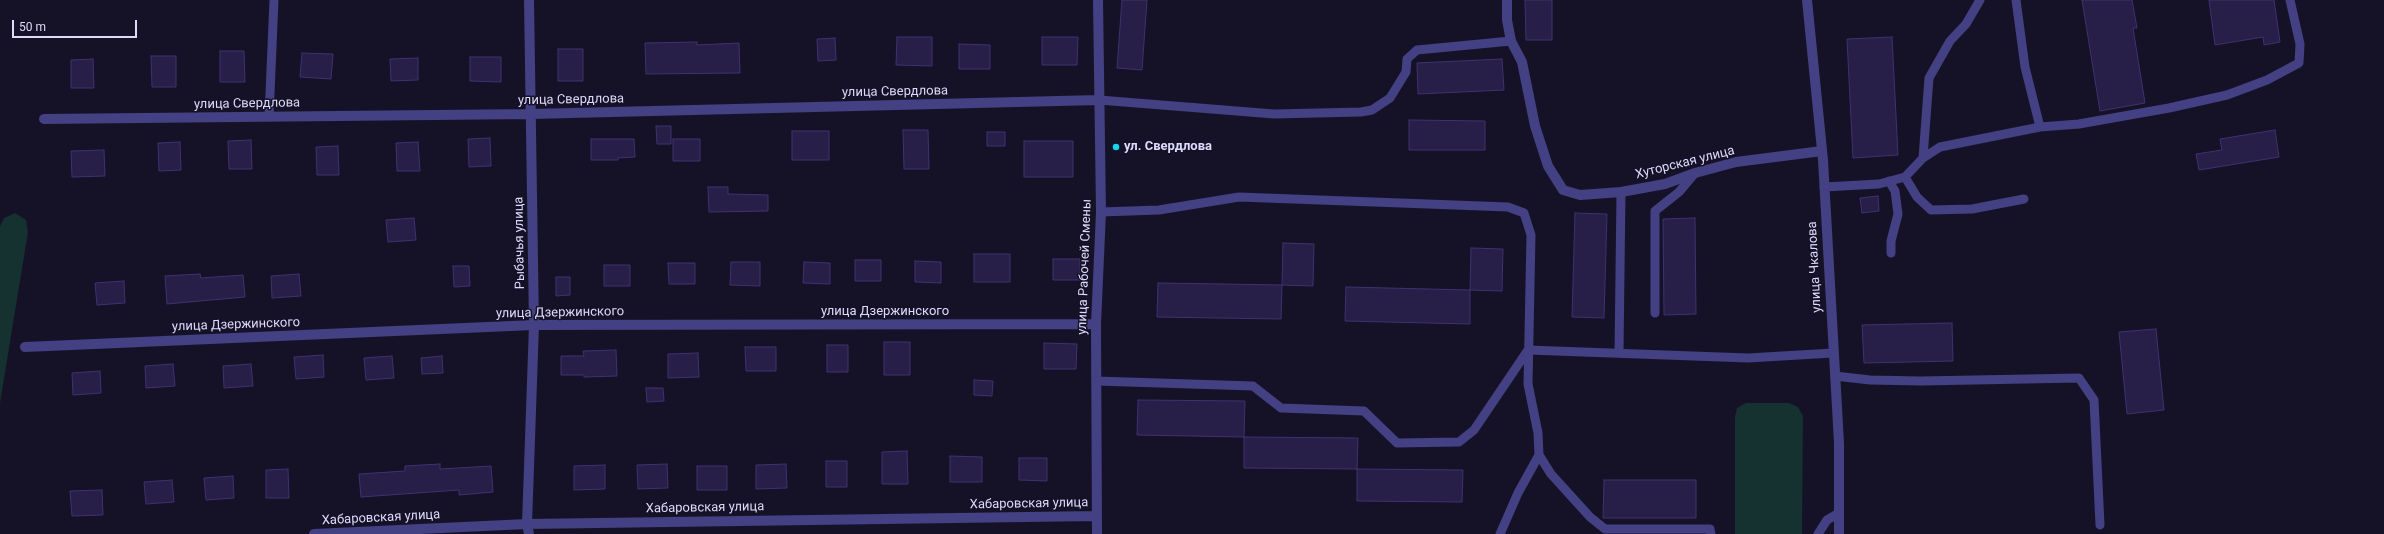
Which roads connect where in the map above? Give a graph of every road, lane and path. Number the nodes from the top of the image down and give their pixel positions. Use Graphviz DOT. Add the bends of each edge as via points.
graph roads {
  1 [pos="274,0"];
  2 [pos="529,0"];
  3 [pos="1098,0"];
  4 [pos="1507,0"];
  5 [pos="1807,0"];
  6 [pos="1980,0"];
  7 [pos="2016,0"];
  8 [pos="2290,0"];
  9 [pos="1511,41"];
  10 [pos="1099,100"];
  11 [pos="531,114"];
  12 [pos="269,117"];
  13 [pos="44,119"];
  14 [pos="2040,127"];
  15 [pos="1822,151"];
  16 [pos="1923,158"];
  17 [pos="1695,172"];
  18 [pos="1906,177"];
  19 [pos="1889,181"];
  20 [pos="1824,187"];
  21 [pos="1621,192"];
  22 [pos="2024,199"];
  23 [pos="1101,212"];
  24 [pos="1891,253"];
  25 [pos="1655,313"];
  26 [pos="1096,324"];
  27 [pos="534,326"];
  28 [pos="25,347"];
  29 [pos="1528,350"];
  30 [pos="1619,353"];
  31 [pos="1833,353"];
  32 [pos="1834,376"];
  33 [pos="1096,381"];
  34 [pos="1539,455"];
  35 [pos="1839,513"];
  36 [pos="1096,516"];
  37 [pos="2100,525"];
  38 [pos="528,529"];
  39 [pos="314,534"];
  40 [pos="1096,534"];
  41 [pos="1500,534"];
  42 [pos="1711,534"];
  43 [pos="1818,534"];
  44 [pos="1839,534"];
  1 -- 12 [label="lane"];
  2 -- 11 [label="street, Рыбачья улица"];
  3 -- 10 [label="street, улица Рабочей Смены"];
  4 -- 9 [label="street, Хуторская улица"];
  5 -- 15 [label="street, улица Чкалова"];
  6 -- 16 [label="lane" via="1966,24 1950,41 1929,78"];
  7 -- 14 [label="lane" via="2025,68"];
  8 -- 14 [label="lane" via="2300,44 2300,62 2267,80 2227,95 2169,108 2079,124"];
  9 -- 10 [label="lane" via="1417,50 1407,59 1406,72 1390,98 1372,110 1361,112 1274,114"];
  9 -- 21 [label="street, Хуторская улица" via="1522,62 1548,166 1563,190 1580,195"];
  10 -- 11 [label="street, улица Свердлова"];
  10 -- 23 [label="street, улица Рабочей Смены"];
  11 -- 12 [label="street, улица Свердлова"];
  11 -- 27 [label="street, Рыбачья улица"];
  12 -- 13 [label="street, улица Свердлова"];
  14 -- 16 [label="lane" via="1940,147"];
  15 -- 17 [label="street, Хуторская улица" via="1736,162"];
  15 -- 20 [label="street, улица Чкалова"];
  16 -- 18 [label="lane"];
  17 -- 21 [label="street, Хуторская улица" via="1665,184"];
  17 -- 25 [label="lane" via="1679,192 1655,211"];
  18 -- 19 [label="lane"];
  18 -- 22 [label="lane" via="1917,197 1931,210 1972,209"];
  19 -- 20 [label="lane"];
  19 -- 24 [label="lane" via="1895,191 1898,214 1891,241"];
  20 -- 31 [label="street, улица Чкалова"];
  21 -- 30 [label="lane"];
  23 -- 26 [label="street, улица Рабочей Смены"];
  23 -- 29 [label="lane" via="1159,210 1239,197 1508,207 1524,212 1531,235"];
  26 -- 27 [label="street, улица Дзержинского"];
  26 -- 33 [label="street, улица Рабочей Смены"];
  27 -- 28 [label="street, улица Дзержинского"];
  27 -- 38 [label="street, Рыбачья улица"];
  29 -- 30 [label="lane"];
  29 -- 33 [label="lane" via="1474,430 1459,442 1397,443 1364,411 1281,408 1253,386"];
  29 -- 34 [label="lane" via="1528,384 1538,433"];
  30 -- 31 [label="lane" via="1748,358"];
  31 -- 32 [label="street, улица Чкалова"];
  32 -- 35 [label="street, улица Чкалова" via="1839,444"];
  32 -- 37 [label="lane" via="1921,381 2079,378 2094,400"];
  33 -- 36 [label="street, улица Рабочей Смены"];
  34 -- 41 [label="lane" via="1518,492"];
  34 -- 42 [label="lane" via="1551,474 1590,517 1605,529 1710,529"];
  35 -- 43 [label="lane" via="1827,520"];
  35 -- 44 [label="street, улица Чкалова"];
  36 -- 38 [label="street, Хабаровская улица"];
  36 -- 40 [label="street, улица Рабочей Смены"];
  38 -- 39 [label="street, Хабаровская улица"];
}
